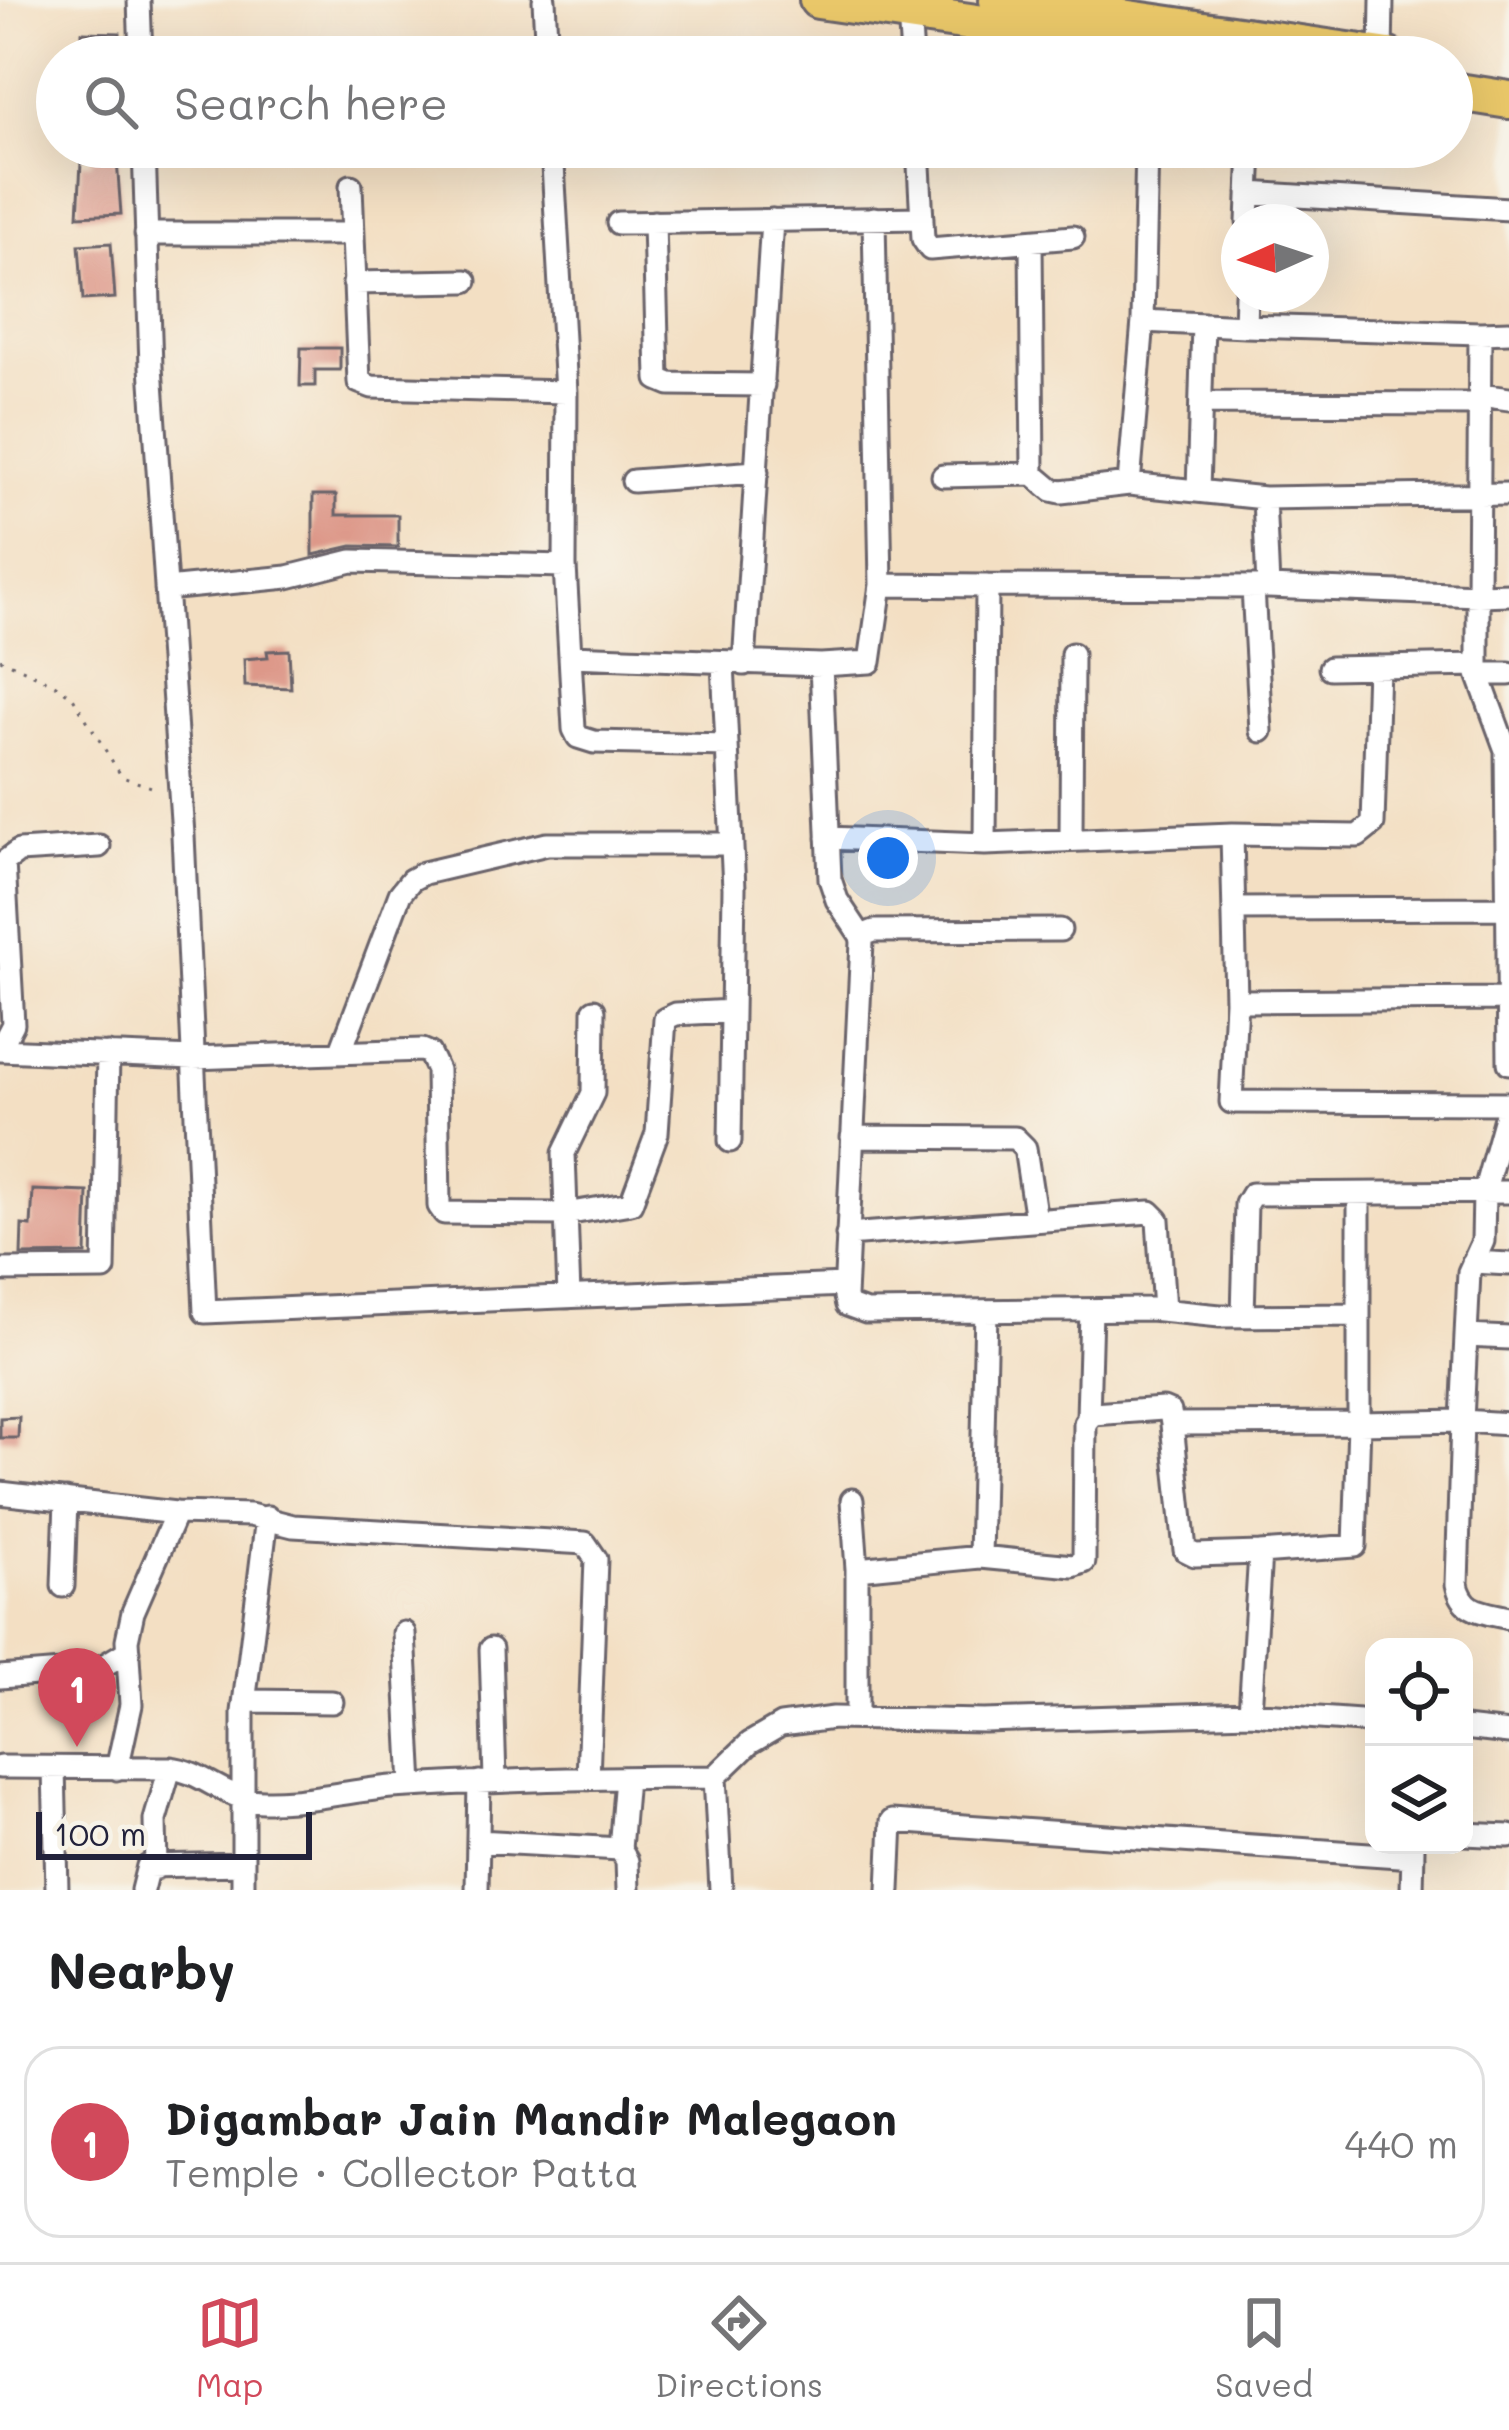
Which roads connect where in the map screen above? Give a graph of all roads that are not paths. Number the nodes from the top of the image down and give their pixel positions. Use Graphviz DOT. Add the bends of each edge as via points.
graph roads {
  1 [pos="139,0"];
  2 [pos="544,0"];
  3 [pos="818,0"];
  4 [pos="998,0"];
  5 [pos="1382,0"];
  6 [pos="901,8"];
  7 [pos="140,36"];
  8 [pos="546,36"];
  9 [pos="1059,36"];
  10 [pos="1195,36"];
  11 [pos="1384,36"];
  12 [pos="1473,69"];
  13 [pos="1509,75"];
  14 [pos="1473,94"];
  15 [pos="1509,100"];
  16 [pos="144,168"];
  17 [pos="553,168"];
  18 [pos="919,168"];
  19 [pos="1147,168"];
  20 [pos="1250,168"];
  21 [pos="351,186"];
  22 [pos="1249,193"];
  23 [pos="1249,204"];
  24 [pos="1509,209"];
  25 [pos="874,218"];
  26 [pos="922,218"];
  27 [pos="772,220"];
  28 [pos="654,222"];
  29 [pos="618,223"];
  30 [pos="146,234"];
  31 [pos="352,234"];
  32 [pos="1073,237"];
  33 [pos="1031,241"];
  34 [pos="466,281"];
  35 [pos="354,283"];
  36 [pos="1245,312"];
  37 [pos="1143,321"];
  38 [pos="1203,324"];
  39 [pos="1245,326"];
  40 [pos="1509,332"];
  41 [pos="1480,333"];
  42 [pos="763,386"];
  43 [pos="566,392"];
  44 [pos="1479,399"];
  45 [pos="1509,399"];
  46 [pos="1201,403"];
  47 [pos="757,472"];
  48 [pos="1033,474"];
  49 [pos="943,476"];
  50 [pos="633,481"];
  51 [pos="1129,484"];
  52 [pos="1198,491"];
  53 [pos="1479,494"];
  54 [pos="1509,494"];
  55 [pos="1264,498"];
  56 [pos="565,566"];
  57 [pos="881,585"];
  58 [pos="987,586"];
  59 [pos="1261,587"];
  60 [pos="166,589"];
  61 [pos="1509,594"];
  62 [pos="1478,595"];
  63 [pos="1072,654"];
  64 [pos="570,656"];
  65 [pos="733,663"];
  66 [pos="821,665"];
  67 [pos="1378,667"];
  68 [pos="1330,668"];
  69 [pos="1478,669"];
  70 [pos="1509,674"];
  71 [pos="1261,731"];
  72 [pos="727,745"];
  73 [pos="1232,834"];
  74 [pos="829,838"];
  75 [pos="1070,840"];
  76 [pos="732,844"];
  77 [pos="985,844"];
  78 [pos="99,846"];
  79 [pos="1508,908"];
  80 [pos="1234,909"];
  81 [pos="1060,930"];
  82 [pos="861,936"];
  83 [pos="1509,999"];
  84 [pos="1236,1001"];
  85 [pos="594,1010"];
  86 [pos="732,1010"];
  87 [pos="0,1050"];
  88 [pos="340,1053"];
  89 [pos="108,1054"];
  90 [pos="194,1058"];
  91 [pos="1509,1063"];
  92 [pos="1509,1103"];
  93 [pos="851,1137"];
  94 [pos="730,1141"];
  95 [pos="1484,1192"];
  96 [pos="1509,1192"];
  97 [pos="1359,1196"];
  98 [pos="566,1214"];
  99 [pos="1036,1220"];
  100 [pos="848,1235"];
  101 [pos="1473,1262"];
  102 [pos="1509,1264"];
  103 [pos="0,1270"];
  104 [pos="845,1285"];
  105 [pos="569,1297"];
  106 [pos="1091,1310"];
  107 [pos="1164,1310"];
  108 [pos="986,1311"];
  109 [pos="1359,1315"];
  110 [pos="1243,1316"];
  111 [pos="1466,1336"];
  112 [pos="1509,1338"];
  113 [pos="1088,1417"];
  114 [pos="1462,1421"];
  115 [pos="1359,1423"];
  116 [pos="1172,1424"];
  117 [pos="1509,1424"];
  118 [pos="0,1492"];
  119 [pos="66,1500"];
  120 [pos="851,1500"];
  121 [pos="176,1513"];
  122 [pos="267,1517"];
  123 [pos="1260,1553"];
  124 [pos="980,1557"];
  125 [pos="857,1569"];
  126 [pos="62,1586"];
  127 [pos="1509,1618"];
  128 [pos="404,1633"];
  129 [pos="491,1649"];
  130 [pos="128,1651"];
  131 [pos="0,1677"];
  132 [pos="244,1701"];
  133 [pos="332,1702"];
  134 [pos="1250,1713"];
  135 [pos="857,1718"];
  136 [pos="1365,1720"];
  137 [pos="1473,1729"];
  138 [pos="1509,1733"];
  139 [pos="0,1767"];
  140 [pos="54,1768"];
  141 [pos="170,1768"];
  142 [pos="118,1769"];
  143 [pos="715,1777"];
  144 [pos="626,1778"];
  145 [pos="588,1779"];
  146 [pos="487,1781"];
  147 [pos="412,1786"];
  148 [pos="243,1797"];
  149 [pos="1473,1834"];
  150 [pos="1509,1836"];
  151 [pos="478,1841"];
  152 [pos="1365,1848"];
  153 [pos="620,1849"];
  154 [pos="1413,1854"];
  155 [pos="243,1864"];
  156 [pos="156,1868"];
  157 [pos="57,1890"];
  158 [pos="142,1890"];
  159 [pos="243,1890"];
  160 [pos="477,1890"];
  161 [pos="628,1890"];
  162 [pos="722,1890"];
  163 [pos="889,1890"];
  164 [pos="1412,1890"];
  1 -- 7 [label="street"];
  2 -- 8 [label="street"];
  3 -- 6 [label="highway"];
  4 -- 10 [label="highway"];
  5 -- 11 [label="street"];
  6 -- 9 [label="highway"];
  12 -- 13 [label="highway"];
  14 -- 15 [label="highway"];
  16 -- 30 [label="street"];
  17 -- 43 [label="street"];
  18 -- 26 [label="street"];
  19 -- 37 [label="street"];
  20 -- 22 [label="street"];
  21 -- 31 [label="street"];
  22 -- 23 [label="street"];
  22 -- 24 [label="street"];
  25 -- 26 [label="street"];
  25 -- 27 [label="street"];
  25 -- 57 [label="street"];
  26 -- 33 [label="street" via="930,249"];
  27 -- 28 [label="street"];
  27 -- 42 [label="street"];
  28 -- 29 [label="street"];
  28 -- 42 [label="street" via="658,379"];
  30 -- 31 [label="street"];
  30 -- 60 [label="street"];
  31 -- 35 [label="street"];
  32 -- 33 [label="street"];
  33 -- 48 [label="street"];
  34 -- 35 [label="street"];
  35 -- 43 [label="street" via="356,375 364,385"];
  36 -- 39 [label="street"];
  37 -- 38 [label="street"];
  37 -- 51 [label="street"];
  38 -- 39 [label="street"];
  38 -- 46 [label="street"];
  39 -- 41 [label="street"];
  40 -- 41 [label="street"];
  41 -- 44 [label="street"];
  42 -- 47 [label="street"];
  43 -- 56 [label="street"];
  44 -- 45 [label="street"];
  44 -- 46 [label="street"];
  44 -- 53 [label="street"];
  46 -- 52 [label="street"];
  47 -- 50 [label="street"];
  47 -- 65 [label="street"];
  48 -- 49 [label="street"];
  48 -- 51 [label="street" via="1061,492"];
  51 -- 52 [label="street"];
  52 -- 55 [label="street"];
  53 -- 54 [label="street"];
  53 -- 55 [label="street"];
  53 -- 62 [label="street"];
  55 -- 59 [label="street"];
  56 -- 60 [label="street" via="352,561 288,577"];
  56 -- 64 [label="street"];
  57 -- 58 [label="street"];
  57 -- 66 [label="street" via="869,662"];
  58 -- 59 [label="street"];
  58 -- 77 [label="street"];
  59 -- 62 [label="street"];
  59 -- 71 [label="street"];
  60 -- 90 [label="street"];
  61 -- 62 [label="street"];
  62 -- 69 [label="street"];
  63 -- 75 [label="street"];
  64 -- 65 [label="street"];
  64 -- 72 [label="street" via="578,737"];
  65 -- 66 [label="street"];
  65 -- 72 [label="street"];
  66 -- 74 [label="street"];
  67 -- 68 [label="street"];
  67 -- 69 [label="street"];
  67 -- 73 [label="street" via="1368,832"];
  69 -- 70 [label="street"];
  69 -- 79 [label="street" via="1506,750"];
  72 -- 76 [label="street"];
  73 -- 75 [label="street"];
  73 -- 80 [label="street"];
  74 -- 77 [label="street"];
  74 -- 82 [label="street" via="832,889"];
  75 -- 77 [label="street"];
  76 -- 86 [label="street"];
  76 -- 88 [label="street" via="547,844 411,880"];
  78 -- 87 [label="street" via="20,851 4,862 13,1024"];
  79 -- 80 [label="street"];
  79 -- 83 [label="street"];
  80 -- 84 [label="street"];
  81 -- 82 [label="street"];
  82 -- 93 [label="street"];
  83 -- 84 [label="street"];
  83 -- 91 [label="street"];
  84 -- 92 [label="street" via="1231,1102"];
  85 -- 98 [label="street" via="595,1086 564,1153"];
  86 -- 94 [label="street"];
  86 -- 98 [label="street" via="665,1019 657,1133 636,1195 624,1207"];
  87 -- 89 [label="street"];
  88 -- 90 [label="street"];
  88 -- 98 [label="street" via="422,1050 434,1062 444,1213"];
  89 -- 90 [label="street"];
  89 -- 103 [label="street" via="104,1269"];
  90 -- 105 [label="street" via="205,1312"];
  92 -- 95 [label="street"];
  93 -- 99 [label="street" via="1015,1138 1025,1148"];
  93 -- 100 [label="street"];
  95 -- 96 [label="street"];
  95 -- 97 [label="street"];
  95 -- 101 [label="street" via="1484,1241"];
  97 -- 109 [label="street"];
  97 -- 110 [label="street" via="1247,1198"];
  98 -- 105 [label="street"];
  99 -- 100 [label="street"];
  99 -- 107 [label="street" via="1155,1215"];
  100 -- 104 [label="street"];
  101 -- 102 [label="street"];
  101 -- 111 [label="street"];
  104 -- 105 [label="street"];
  104 -- 108 [label="street" via="856,1311"];
  106 -- 107 [label="street"];
  106 -- 108 [label="street"];
  106 -- 113 [label="street"];
  107 -- 110 [label="street"];
  108 -- 124 [label="street"];
  109 -- 110 [label="street"];
  109 -- 115 [label="street"];
  111 -- 112 [label="street"];
  111 -- 114 [label="street"];
  113 -- 116 [label="street" via="1163,1409"];
  113 -- 124 [label="street" via="1084,1562"];
  114 -- 115 [label="street"];
  114 -- 117 [label="street"];
  114 -- 127 [label="street" via="1459,1594 1472,1610"];
  115 -- 116 [label="street"];
  115 -- 123 [label="street" via="1355,1546"];
  116 -- 123 [label="street" via="1185,1550"];
  118 -- 119 [label="street"];
  119 -- 121 [label="street"];
  119 -- 126 [label="street"];
  120 -- 125 [label="street"];
  121 -- 122 [label="street"];
  121 -- 130 [label="street" via="133,1612"];
  122 -- 132 [label="street"];
  122 -- 145 [label="street" via="293,1526 585,1543 596,1559"];
  123 -- 134 [label="street"];
  124 -- 125 [label="street"];
  125 -- 135 [label="street"];
  128 -- 147 [label="street"];
  129 -- 146 [label="street"];
  130 -- 131 [label="street" via="98,1669"];
  130 -- 142 [label="street" via="131,1705"];
  132 -- 133 [label="street"];
  132 -- 148 [label="street"];
  134 -- 135 [label="street"];
  134 -- 136 [label="street"];
  135 -- 143 [label="street" via="781,1725"];
  137 -- 138 [label="street"];
  139 -- 140 [label="street"];
  140 -- 142 [label="street"];
  140 -- 157 [label="street"];
  141 -- 142 [label="street"];
  141 -- 148 [label="street"];
  141 -- 156 [label="street" via="155,1820"];
  143 -- 144 [label="street"];
  143 -- 162 [label="street"];
  144 -- 145 [label="street"];
  144 -- 153 [label="street"];
  145 -- 146 [label="street"];
  146 -- 147 [label="street"];
  146 -- 151 [label="street"];
  147 -- 148 [label="street"];
  148 -- 155 [label="street"];
  149 -- 150 [label="street"];
  151 -- 153 [label="street"];
  151 -- 160 [label="street"];
  152 -- 163 [label="street" via="892,1821"];
  153 -- 161 [label="street"];
  154 -- 164 [label="street"];
  155 -- 156 [label="street"];
  155 -- 159 [label="street"];
  156 -- 158 [label="street" via="145,1870"];
}
